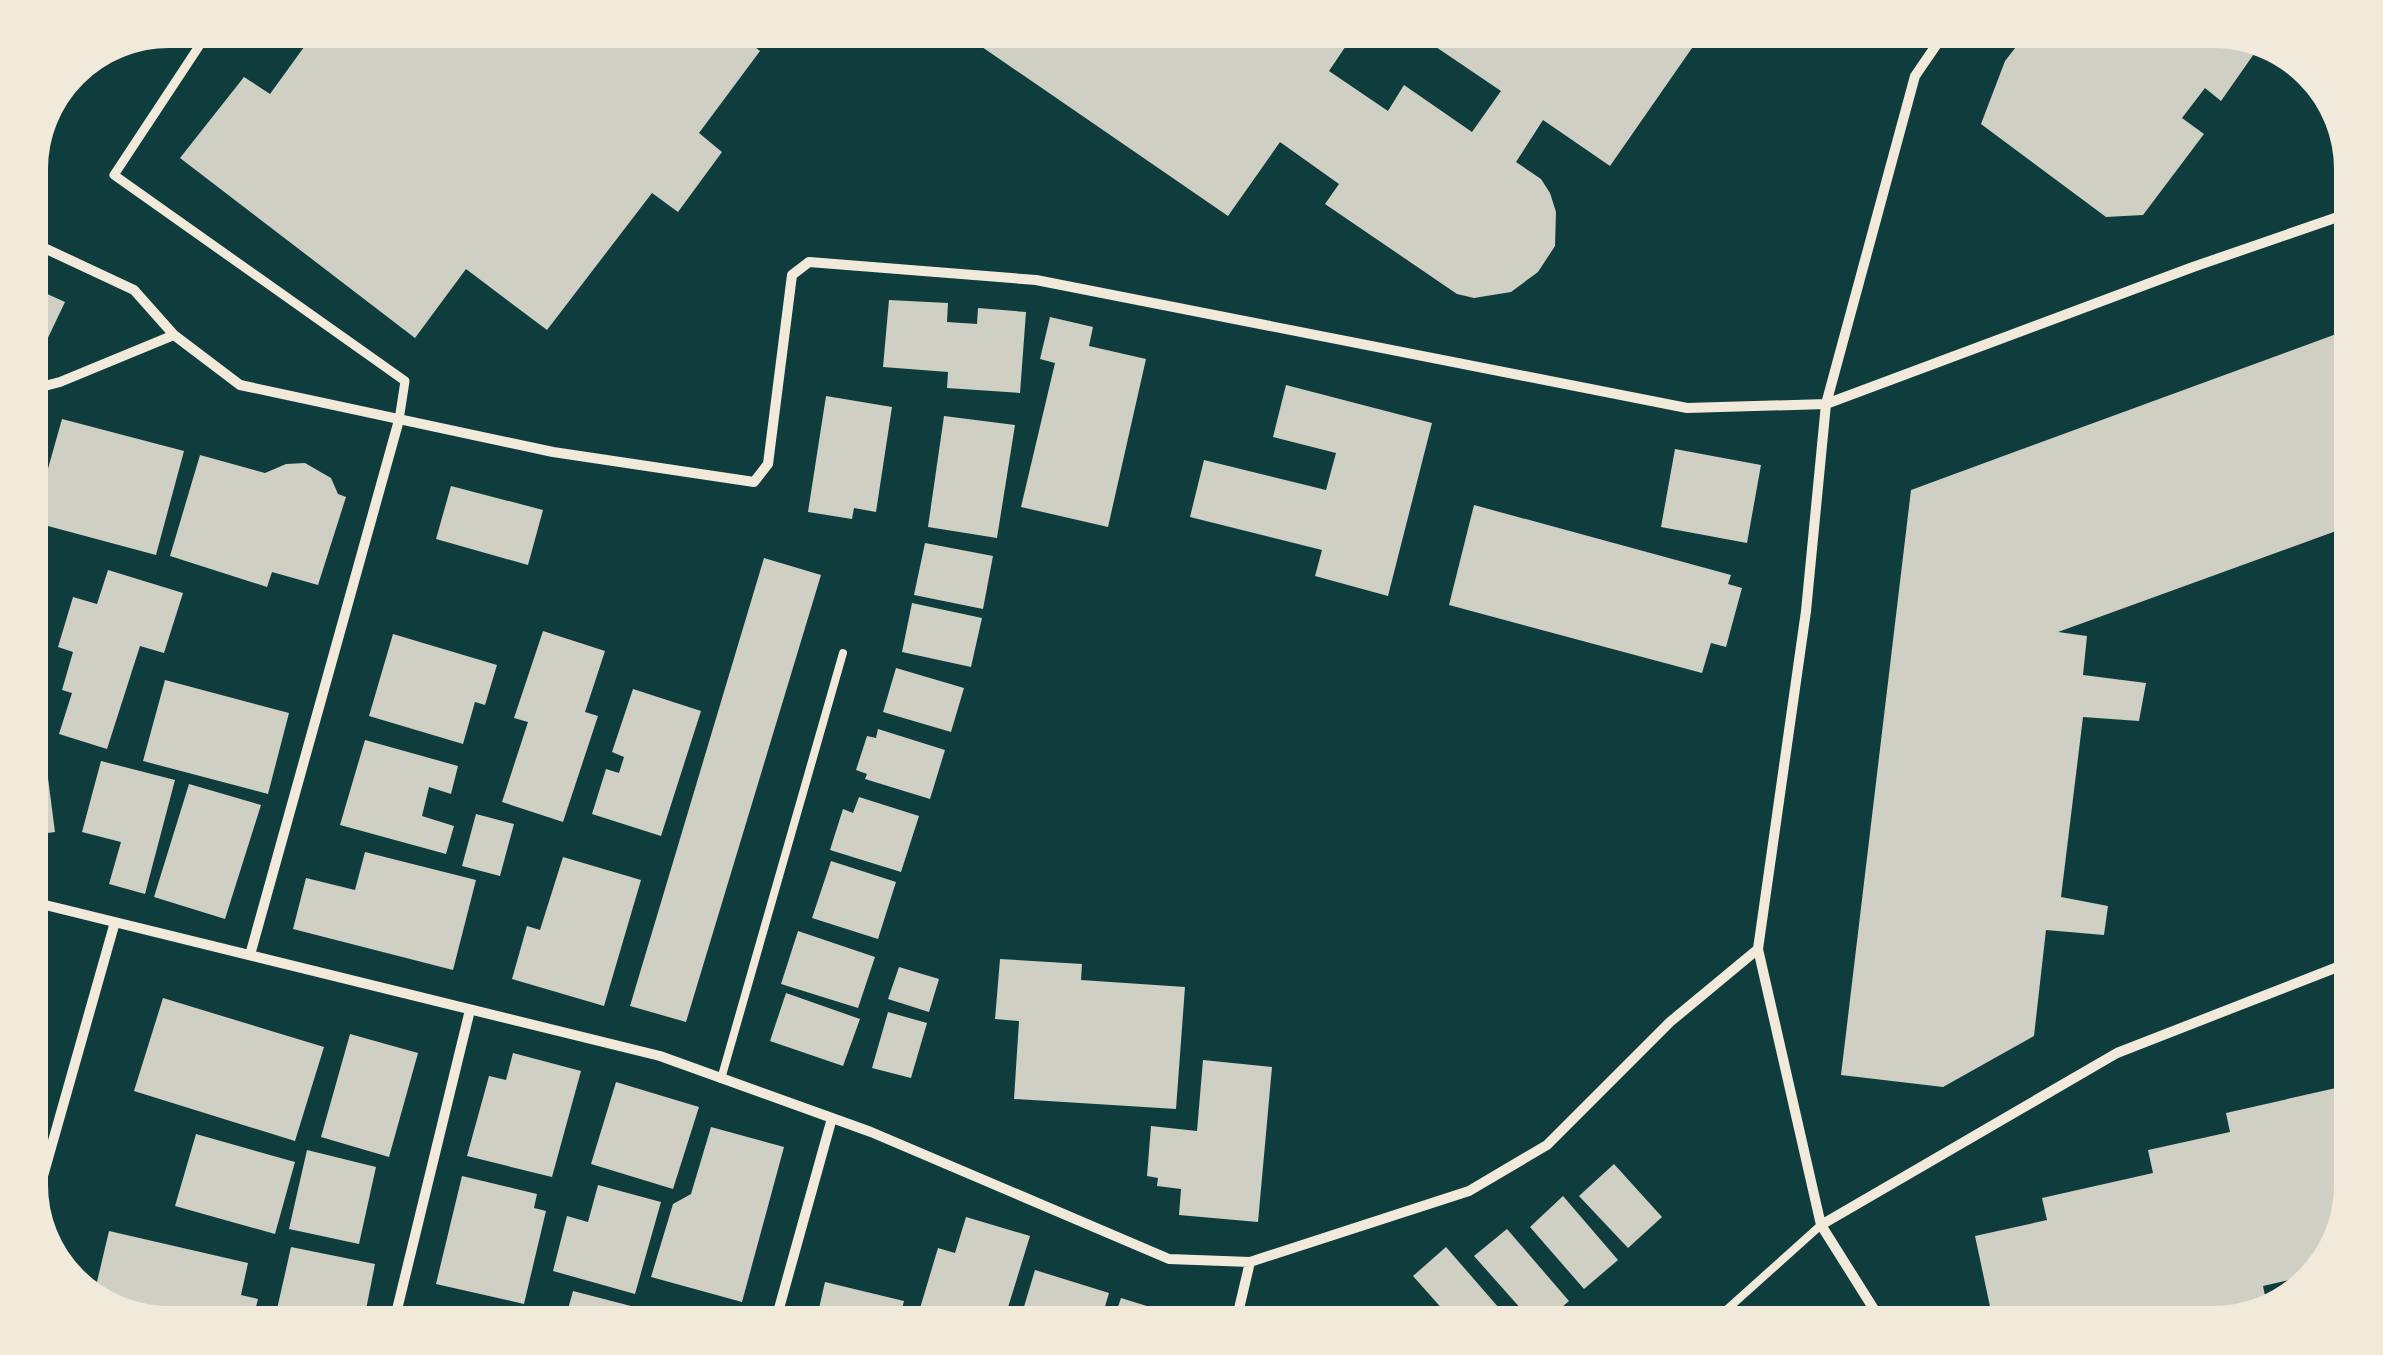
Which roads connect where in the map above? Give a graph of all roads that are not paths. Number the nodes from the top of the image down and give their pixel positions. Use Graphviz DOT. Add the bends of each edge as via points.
graph roads {
  1 [pos="202,43"];
  2 [pos="1938,43"];
  3 [pos="2340,216"];
  4 [pos="43,247"];
  5 [pos="174,334"];
  6 [pos="43,386"];
  7 [pos="1826,404"];
  8 [pos="400,420"];
  9 [pos="843,653"];
  10 [pos="43,904"];
  11 [pos="114,922"];
  12 [pos="1758,949"];
  13 [pos="250,955"];
  14 [pos="2340,966"];
  15 [pos="470,1010"];
  16 [pos="722,1078"];
  17 [pos="832,1118"];
  18 [pos="43,1176"];
  19 [pos="1821,1225"];
  20 [pos="1250,1262"];
  21 [pos="396,1312"];
  22 [pos="778,1312"];
  23 [pos="1238,1312"];
  24 [pos="1724,1312"];
  25 [pos="1876,1312"];
  1 -- 8 [label="street" via="114,175 405,381"];
  2 -- 7 [label="street" via="1916,76"];
  3 -- 7 [label="street"];
  4 -- 5 [label="street" via="134,290"];
  5 -- 6 [label="street"];
  5 -- 8 [label="street" via="240,386"];
  7 -- 8 [label="street" via="1686,408 1036,280 809,262 792,275 768,464 754,482 553,452"];
  7 -- 12 [label="street" via="1806,611"];
  8 -- 13 [label="street"];
  9 -- 16 [label="lane"];
  10 -- 11 [label="street"];
  11 -- 13 [label="street"];
  11 -- 18 [label="street"];
  12 -- 19 [label="street"];
  12 -- 20 [label="street" via="1670,1022 1547,1145 1469,1191"];
  13 -- 15 [label="street"];
  14 -- 19 [label="street" via="2118,1053"];
  15 -- 16 [label="street" via="660,1056"];
  15 -- 21 [label="street"];
  16 -- 17 [label="street"];
  17 -- 20 [label="street" via="1169,1260"];
  17 -- 22 [label="street"];
  19 -- 24 [label="lane"];
  19 -- 25 [label="street"];
  20 -- 23 [label="street"];
}
